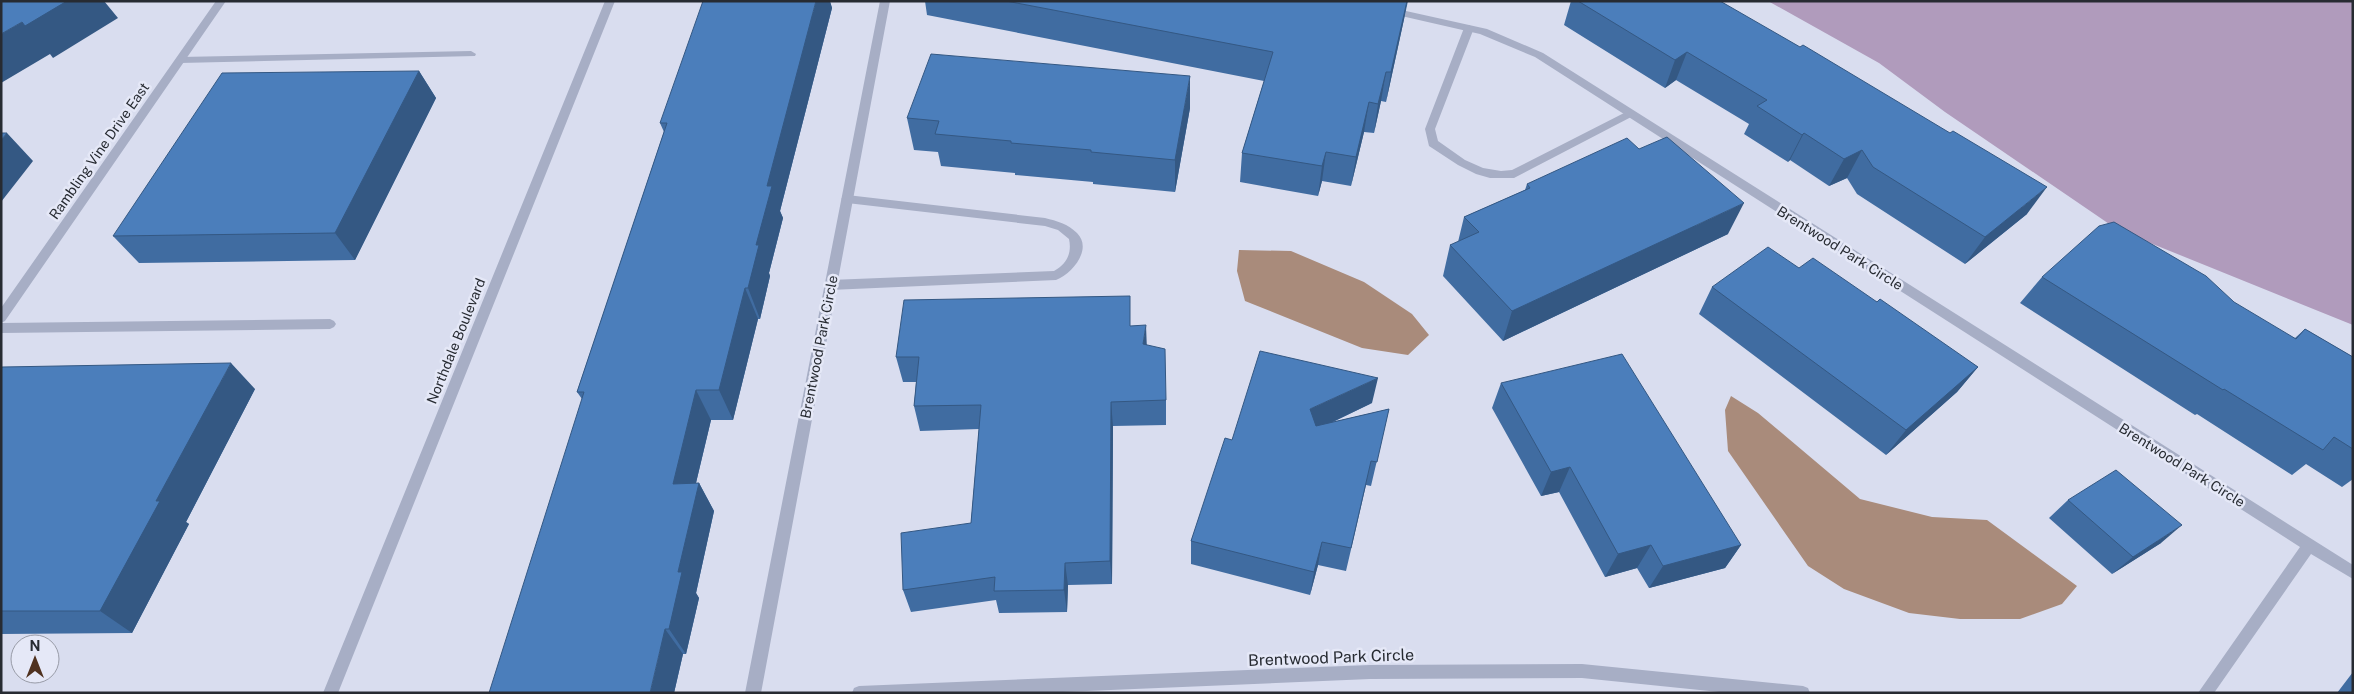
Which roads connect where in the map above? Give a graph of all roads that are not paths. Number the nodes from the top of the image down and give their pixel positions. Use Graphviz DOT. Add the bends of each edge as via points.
graph roads {
  1 [pos="221,1"];
  2 [pos="610,1"];
  3 [pos="885,1"];
  4 [pos="1377,7"];
  5 [pos="1469,28"];
  6 [pos="470,54"];
  7 [pos="180,60"];
  8 [pos="1630,114"];
  9 [pos="847,199"];
  10 [pos="830,285"];
  11 [pos="1,318"];
  12 [pos="330,324"];
  13 [pos="1,328"];
  14 [pos="2309,546"];
  15 [pos="2353,573"];
  16 [pos="330,693"];
  17 [pos="753,693"];
  18 [pos="859,693"];
  19 [pos="1803,693"];
  20 [pos="2205,693"];
  1 -- 7 [label="street, Rambling Vine Drive East"];
  2 -- 16 [label="street, Northdale Boulevard"];
  3 -- 9 [label="street, Brentwood Park Circle"];
  4 -- 5 [label="street, Brentwood Park Circle"];
  5 -- 8 [label="street, Brentwood Park Circle" via="1539,55"];
  5 -- 8 [label="street" via="1430,129 1433,143 1480,173 1492,176 1514,174"];
  6 -- 7 [label="street"];
  7 -- 11 [label="street, Rambling Vine Drive East"];
  8 -- 14 [label="street, Brentwood Park Circle"];
  9 -- 10 [label="street, Brentwood Park Circle"];
  9 -- 10 [label="street" via="1045,222 1062,227 1074,236 1076,253 1065,272 1056,275"];
  10 -- 17 [label="street, Brentwood Park Circle"];
  12 -- 13 [label="street"];
  14 -- 15 [label="street, Brentwood Park Circle"];
  14 -- 20 [label="street"];
  18 -- 19 [label="street, Brentwood Park Circle" via="1370,672 1572,671"];
}
